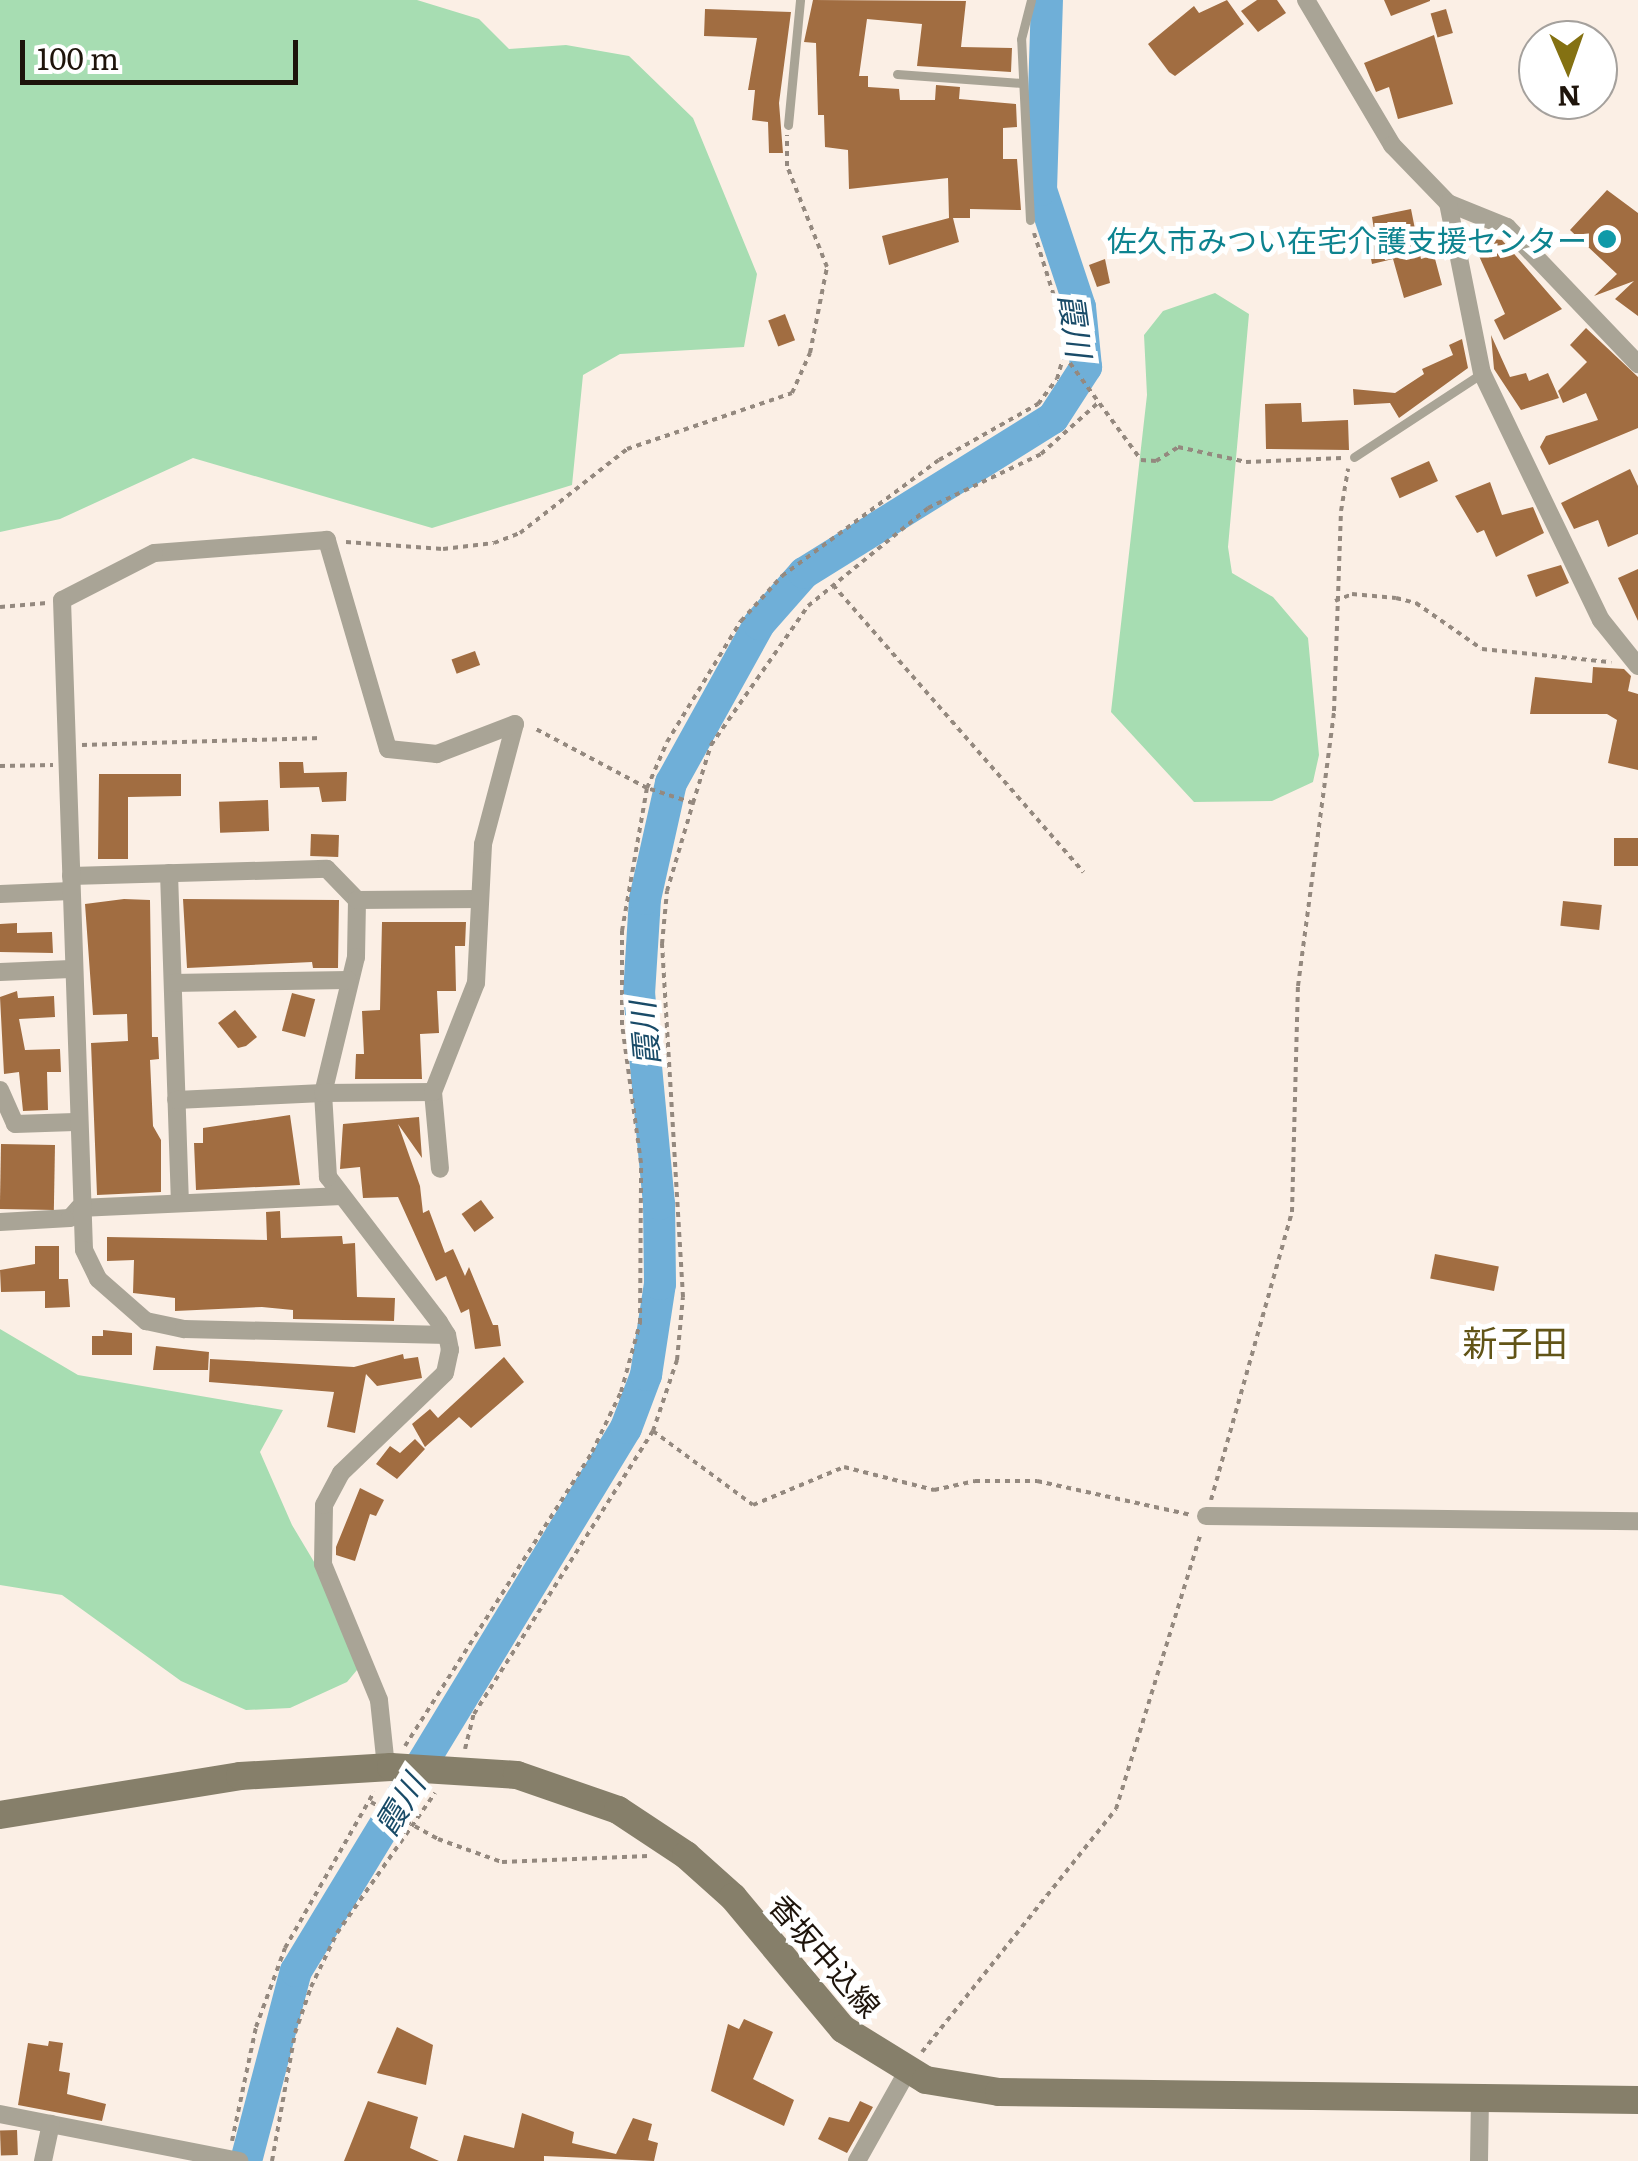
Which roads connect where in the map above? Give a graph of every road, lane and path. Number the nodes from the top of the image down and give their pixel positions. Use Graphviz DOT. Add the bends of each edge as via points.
graph roads {
  1 [pos="800,0"];
  2 [pos="1031,0"];
  3 [pos="1306,0"];
  4 [pos="896,74"];
  5 [pos="1022,83"];
  6 [pos="788,125"];
  7 [pos="1448,203"];
  8 [pos="1030,220"];
  9 [pos="1064,355"];
  10 [pos="1638,364"];
  11 [pos="1482,373"];
  12 [pos="1100,401"];
  13 [pos="1354,457"];
  14 [pos="327,540"];
  15 [pos="833,585"];
  16 [pos="62,600"];
  17 [pos="1335,602"];
  18 [pos="0,607"];
  19 [pos="1634,662"];
  20 [pos="515,724"];
  21 [pos="322,738"];
  22 [pos="67,755"];
  23 [pos="0,766"];
  24 [pos="647,788"];
  25 [pos="693,803"];
  26 [pos="169,872"];
  27 [pos="1083,872"];
  28 [pos="71,884"];
  29 [pos="0,894"];
  30 [pos="479,899"];
  31 [pos="356,900"];
  32 [pos="71,970"];
  33 [pos="0,972"];
  34 [pos="348,980"];
  35 [pos="173,983"];
  36 [pos="0,1090"];
  37 [pos="433,1092"];
  38 [pos="323,1093"];
  39 [pos="176,1100"];
  40 [pos="75,1122"];
  41 [pos="440,1169"];
  42 [pos="342,1196"];
  43 [pos="180,1203"];
  44 [pos="79,1208"];
  45 [pos="0,1222"];
  46 [pos="447,1336"];
  47 [pos="653,1431"];
  48 [pos="1206,1516"];
  49 [pos="1638,1521"];
  50 [pos="388,1767"];
  51 [pos="451,1768"];
  52 [pos="371,1802"];
  53 [pos="0,1814"];
  54 [pos="411,1826"];
  55 [pos="680,1850"];
  56 [pos="906,2072"];
  57 [pos="1480,2098"];
  58 [pos="1638,2100"];
  59 [pos="0,2114"];
  60 [pos="50,2124"];
  61 [pos="231,2160"];
  62 [pos="43,2161"];
  63 [pos="272,2161"];
  64 [pos="857,2161"];
  65 [pos="1479,2161"];
  1 -- 6 [label="lane"];
  2 -- 5 [label="lane" via="1021,38"];
  3 -- 7 [label="street" via="1392,145"];
  4 -- 5 [label="lane"];
  5 -- 8 [label="lane"];
  6 -- 14 [label="path" via="787,166 828,266 810,353 792,394 627,449 520,533 494,543 443,549"];
  7 -- 10 [label="street" via="1507,227"];
  7 -- 11 [label="street"];
  8 -- 9 [label="path" via="1065,331"];
  9 -- 12 [label="path"];
  9 -- 24 [label="path" via="1057,379 1038,404 939,460 782,576 722,651"];
  11 -- 13 [label="lane"];
  11 -- 19 [label="street" via="1601,620"];
  12 -- 13 [label="path" via="1130,450 1147,462 1178,448 1246,462"];
  12 -- 15 [label="path" via="1041,454 928,508"];
  13 -- 17 [label="path" via="1340,511"];
  14 -- 16 [label="street" via="154,553"];
  14 -- 20 [label="street" via="388,748 437,754"];
  15 -- 25 [label="path" via="797,619 741,696 712,745"];
  15 -- 27 [label="path"];
  16 -- 18 [label="path"];
  16 -- 22 [label="street"];
  17 -- 19 [label="path" via="1352,594 1416,603 1482,648"];
  17 -- 48 [label="path" via="1328,767 1298,986 1292,1212"];
  20 -- 24 [label="path" via="531,726"];
  20 -- 30 [label="street" via="483,844"];
  21 -- 22 [label="path"];
  22 -- 23 [label="path"];
  22 -- 28 [label="street"];
  24 -- 25 [label="path"];
  24 -- 50 [label="path" via="622,931 622,1024 641,1163 640,1323 621,1392 592,1452"];
  25 -- 47 [label="path" via="667,890 662,944 684,1297 677,1360"];
  26 -- 28 [label="street"];
  26 -- 31 [label="street" via="328,869"];
  26 -- 35 [label="street"];
  28 -- 29 [label="street"];
  28 -- 32 [label="street"];
  30 -- 31 [label="street"];
  30 -- 37 [label="street" via="476,982"];
  31 -- 34 [label="street" via="356,957"];
  32 -- 33 [label="street"];
  32 -- 40 [label="street"];
  34 -- 35 [label="street"];
  34 -- 38 [label="street"];
  35 -- 39 [label="street"];
  36 -- 40 [label="street" via="15,1124"];
  37 -- 38 [label="street"];
  37 -- 41 [label="street"];
  38 -- 39 [label="street"];
  38 -- 42 [label="street" via="325,1162"];
  39 -- 43 [label="street"];
  40 -- 44 [label="street"];
  42 -- 43 [label="street"];
  42 -- 46 [label="street"];
  43 -- 44 [label="street"];
  44 -- 45 [label="street" via="70,1218"];
  44 -- 46 [label="street" via="84,1250 98,1279 146,1321 184,1329"];
  46 -- 50 [label="street" via="445,1373 341,1473 324,1505 323,1564 379,1700"];
  47 -- 48 [label="path" via="733,1496 754,1505 844,1467 934,1490 974,1481 1037,1481 1152,1511"];
  47 -- 51 [label="path" via="474,1714"];
  48 -- 49 [label="street"];
  48 -- 56 [label="path" via="1116,1809"];
  50 -- 51 [label="main road, 香坂中込線"];
  50 -- 52 [label="path"];
  50 -- 53 [label="main road, 香坂中込線" via="240,1776"];
  51 -- 54 [label="path"];
  51 -- 55 [label="main road, 香坂中込線" via="574,1791"];
  52 -- 54 [label="path"];
  52 -- 61 [label="path" via="285,1948 256,2027"];
  54 -- 55 [label="path" via="502,1862"];
  54 -- 63 [label="path" via="337,1933 311,1986 295,2032"];
  55 -- 56 [label="main road, 香坂中込線" via="733,1897 843,2030"];
  56 -- 57 [label="main road, 香坂中込線" via="999,2092"];
  56 -- 64 [label="street"];
  57 -- 58 [label="main road, 香坂中込線"];
  57 -- 65 [label="street"];
  59 -- 60 [label="street"];
  60 -- 61 [label="street"];
  60 -- 62 [label="street"];
}
